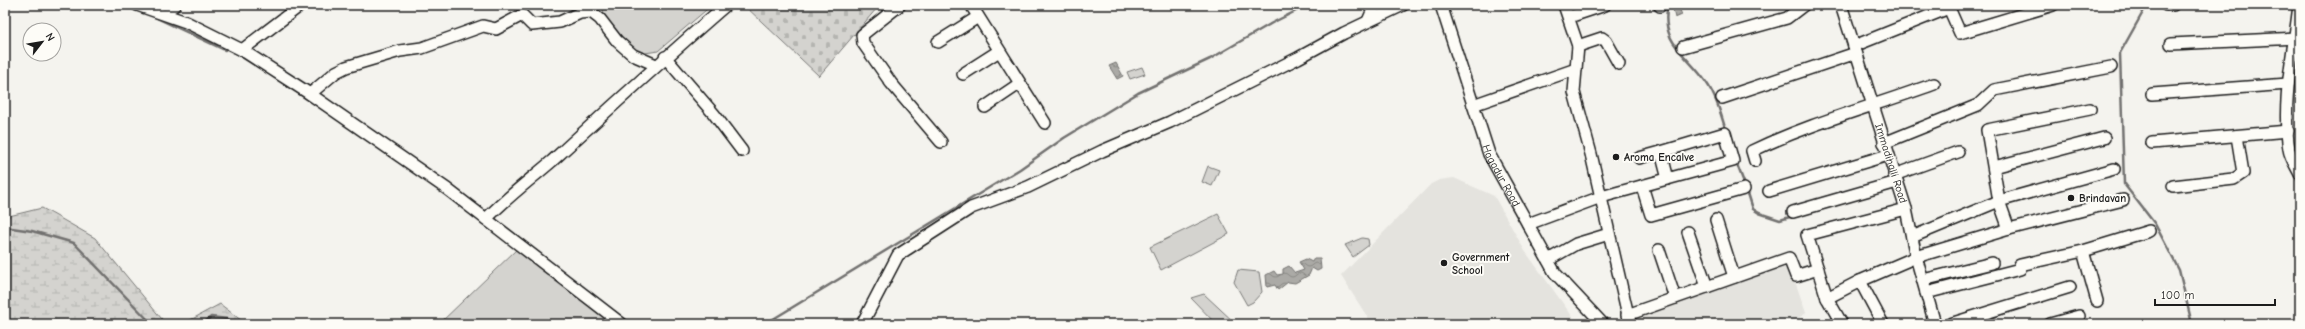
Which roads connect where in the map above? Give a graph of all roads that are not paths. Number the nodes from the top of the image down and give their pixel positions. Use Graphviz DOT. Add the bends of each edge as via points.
graph roads {
  1 [pos="137,5"];
  2 [pos="168,5"];
  3 [pos="175,5"];
  4 [pos="301,5"];
  5 [pos="726,5"];
  6 [pos="900,5"];
  7 [pos="971,5"];
  8 [pos="1375,5"];
  9 [pos="1403,5"];
  10 [pos="1441,5"];
  11 [pos="1564,5"];
  12 [pos="1605,5"];
  13 [pos="1804,5"];
  14 [pos="1841,5"];
  15 [pos="2053,5"];
  16 [pos="2166,5"];
  17 [pos="2173,5"];
  18 [pos="2299,5"];
  19 [pos="978,17"];
  20 [pos="1569,17"];
  21 [pos="1368,21"];
  22 [pos="2296,38"];
  23 [pos="938,42"];
  24 [pos="2171,44"];
  25 [pos="1578,46"];
  26 [pos="1683,47"];
  27 [pos="242,50"];
  28 [pos="1855,50"];
  29 [pos="999,51"];
  30 [pos="665,57"];
  31 [pos="1619,64"];
  32 [pos="656,65"];
  33 [pos="2111,67"];
  34 [pos="1576,69"];
  35 [pos="963,74"];
  36 [pos="1019,84"];
  37 [pos="1934,84"];
  38 [pos="2288,84"];
  39 [pos="310,94"];
  40 [pos="2152,94"];
  41 [pos="1722,98"];
  42 [pos="1473,105"];
  43 [pos="984,107"];
  44 [pos="1873,107"];
  45 [pos="2090,109"];
  46 [pos="1045,123"];
  47 [pos="2288,131"];
  48 [pos="2237,136"];
  49 [pos="2104,138"];
  50 [pos="941,142"];
  51 [pos="1884,143"];
  52 [pos="2152,143"];
  53 [pos="742,151"];
  54 [pos="1661,152"];
  55 [pos="1958,152"];
  56 [pos="1888,155"];
  57 [pos="1639,158"];
  58 [pos="1755,161"];
  59 [pos="1994,167"];
  60 [pos="2114,169"];
  61 [pos="2300,174"];
  62 [pos="1896,178"];
  63 [pos="1668,179"];
  64 [pos="1642,186"];
  65 [pos="2173,186"];
  66 [pos="1744,190"];
  67 [pos="1769,191"];
  68 [pos="1601,197"];
  69 [pos="2122,200"];
  70 [pos="1999,201"];
  71 [pos="1906,209"];
  72 [pos="1793,212"];
  73 [pos="486,219"];
  74 [pos="1716,220"];
  75 [pos="1528,224"];
  76 [pos="2010,229"];
  77 [pos="1688,232"];
  78 [pos="2150,232"];
  79 [pos="1608,234"];
  80 [pos="1912,237"];
  81 [pos="1659,250"];
  82 [pos="2083,251"];
  83 [pos="1916,256"];
  84 [pos="1548,260"];
  85 [pos="1992,263"];
  86 [pos="1818,269"];
  87 [pos="1734,277"];
  88 [pos="1922,280"];
  89 [pos="1860,281"];
  90 [pos="1707,287"];
  91 [pos="2070,287"];
  92 [pos="1926,293"];
  93 [pos="1675,298"];
  94 [pos="1827,298"];
  95 [pos="2097,301"];
  96 [pos="2079,316"];
  97 [pos="1629,320"];
  98 [pos="622,324"];
  99 [pos="862,324"];
  100 [pos="1603,324"];
  101 [pos="1842,324"];
  102 [pos="1883,324"];
  103 [pos="1935,324"];
  104 [pos="1950,324"];
  105 [pos="2050,324"];
  1 -- 27 [label="street" via="186,22"];
  2 -- 3 [label="street"];
  4 -- 27 [label="street"];
  5 -- 30 [label="street"];
  6 -- 50 [label="street" via="862,35 863,43 891,83"];
  7 -- 19 [label="street"];
  8 -- 21 [label="street"];
  9 -- 21 [label="street"];
  10 -- 42 [label="street, Hagadur Road"];
  11 -- 20 [label="street"];
  12 -- 20 [label="street"];
  13 -- 26 [label="street" via="1787,18"];
  14 -- 28 [label="street, Immadihalli Road"];
  15 -- 28 [label="street" via="1960,33 1949,8"];
  16 -- 17 [label="street"];
  18 -- 22 [label="street"];
  19 -- 23 [label="street"];
  19 -- 29 [label="street"];
  20 -- 25 [label="street"];
  21 -- 99 [label="street" via="1170,122 1028,187 971,208 898,255"];
  22 -- 24 [label="street"];
  22 -- 38 [label="street"];
  25 -- 31 [label="street" via="1602,38"];
  25 -- 34 [label="street"];
  27 -- 39 [label="street"];
  28 -- 41 [label="street"];
  28 -- 44 [label="street, Immadihalli Road"];
  29 -- 35 [label="street"];
  29 -- 36 [label="street"];
  30 -- 32 [label="street"];
  30 -- 53 [label="street"];
  32 -- 39 [label="street" via="633,55 616,41 600,19 591,12 580,13 560,22 532,25 522,15 496,30 484,26 422,48 400,51 346,67"];
  32 -- 73 [label="street"];
  33 -- 51 [label="street" via="1994,90 1978,105"];
  34 -- 42 [label="street"];
  34 -- 68 [label="street" via="1574,92"];
  36 -- 43 [label="street"];
  36 -- 46 [label="street"];
  37 -- 44 [label="street"];
  38 -- 40 [label="street"];
  38 -- 47 [label="street"];
  39 -- 73 [label="street"];
  42 -- 75 [label="street, Hagadur Road" via="1489,154"];
  44 -- 51 [label="street, Immadihalli Road"];
  44 -- 58 [label="street" via="1785,135 1752,151"];
  45 -- 59 [label="street" via="1987,130"];
  47 -- 48 [label="street"];
  47 -- 61 [label="street" via="2289,150"];
  48 -- 52 [label="street"];
  48 -- 65 [label="street" via="2243,173 2234,179"];
  49 -- 59 [label="street"];
  51 -- 56 [label="street, Immadihalli Road"];
  54 -- 57 [label="street"];
  54 -- 63 [label="street"];
  54 -- 63 [label="street" via="1725,133 1733,161"];
  55 -- 62 [label="street"];
  56 -- 62 [label="street, Immadihalli Road"];
  56 -- 67 [label="street"];
  59 -- 70 [label="street"];
  60 -- 70 [label="street"];
  62 -- 71 [label="street, Immadihalli Road"];
  62 -- 72 [label="street"];
  63 -- 64 [label="street"];
  64 -- 66 [label="street" via="1651,215"];
  64 -- 68 [label="street"];
  68 -- 75 [label="street"];
  68 -- 79 [label="street"];
  69 -- 76 [label="street"];
  70 -- 76 [label="street"];
  70 -- 80 [label="street"];
  71 -- 80 [label="street, Immadihalli Road"];
  71 -- 86 [label="street" via="1807,235"];
  73 -- 98 [label="street"];
  74 -- 87 [label="street"];
  75 -- 84 [label="street, Hagadur Road"];
  76 -- 83 [label="street"];
  77 -- 90 [label="street"];
  78 -- 82 [label="street"];
  79 -- 84 [label="street" via="1576,244"];
  79 -- 97 [label="street"];
  80 -- 83 [label="street, Immadihalli Road"];
  81 -- 93 [label="street"];
  82 -- 92 [label="street" via="2020,265 2020,269"];
  82 -- 95 [label="street"];
  83 -- 88 [label="street, Immadihalli Road"];
  83 -- 89 [label="street"];
  84 -- 100 [label="street, Hagadur Road" via="1555,273"];
  85 -- 88 [label="street"];
  86 -- 87 [label="street" via="1796,276 1789,258"];
  86 -- 94 [label="street"];
  87 -- 90 [label="street"];
  88 -- 92 [label="street, Immadihalli Road"];
  89 -- 94 [label="street"];
  89 -- 102 [label="street"];
  90 -- 93 [label="street"];
  91 -- 104 [label="street"];
  92 -- 103 [label="street, Immadihalli Road"];
  93 -- 97 [label="street"];
  94 -- 101 [label="street"];
  96 -- 105 [label="street"];
}
